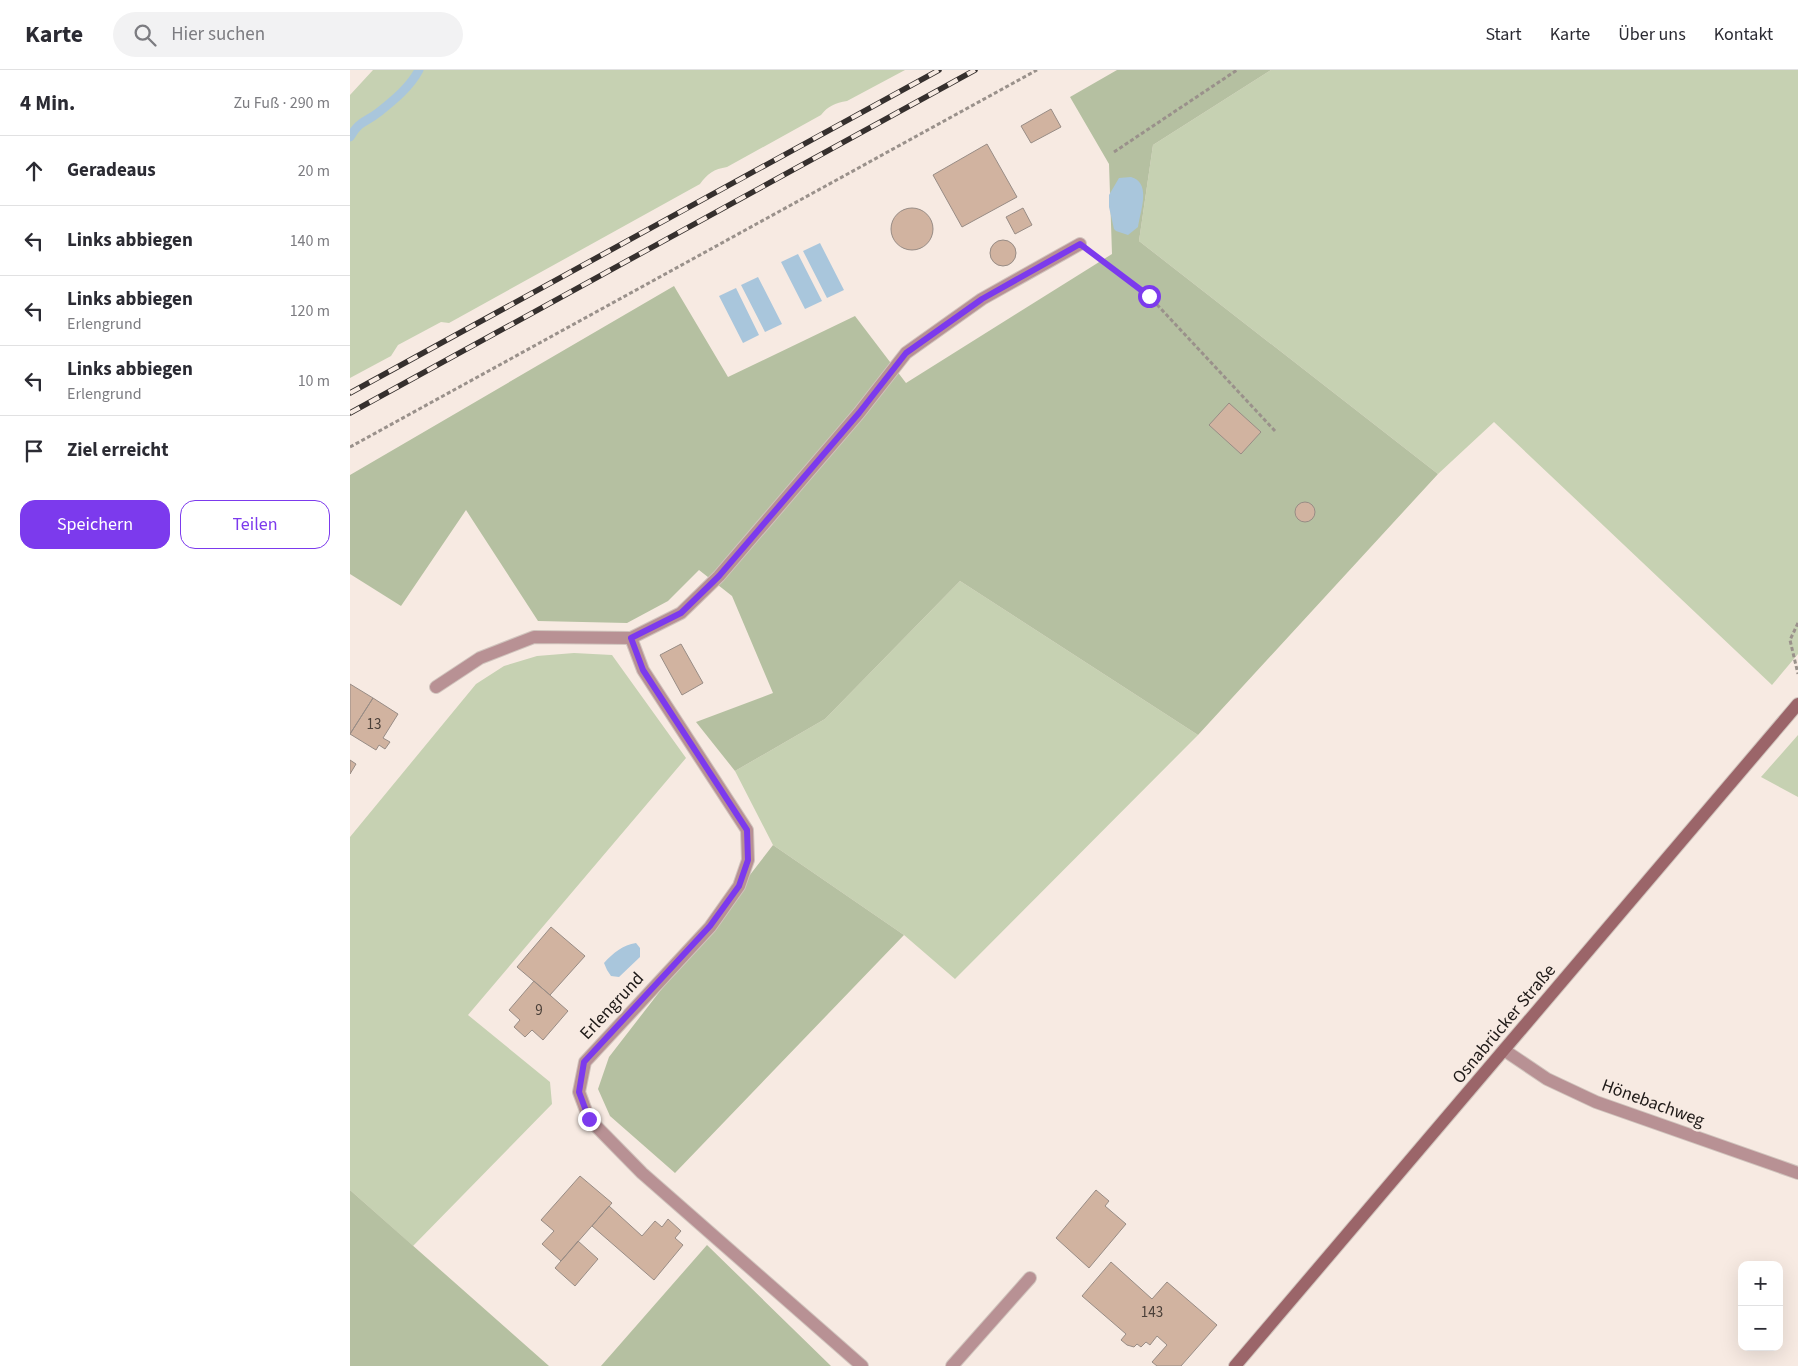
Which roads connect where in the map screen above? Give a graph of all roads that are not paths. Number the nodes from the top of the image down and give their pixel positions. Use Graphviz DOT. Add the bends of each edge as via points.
graph roads {
  1 [pos="1080,244"];
  2 [pos="631,638"];
  3 [pos="436,687"];
  4 [pos="1798,704"];
  5 [pos="1504,1050"];
  6 [pos="1798,1173"];
  7 [pos="1030,1278"];
  8 [pos="862,1366"];
  9 [pos="952,1366"];
  10 [pos="1235,1366"];
  1 -- 2 [label="street" via="982,299 906,353 859,413 719,576 681,613"];
  2 -- 3 [label="street" via="534,638 480,658"];
  2 -- 8 [label="street, Erlengrund" via="643,670 747,830 748,860 739,886 710,926 584,1062 579,1092 589,1119 642,1173"];
  4 -- 5 [label="main road, Osnabrücker Straße"];
  5 -- 6 [label="street, Hönebachweg" via="1547,1079 1596,1102"];
  5 -- 10 [label="main road, Osnabrücker Straße"];
  7 -- 9 [label="street"];
}
